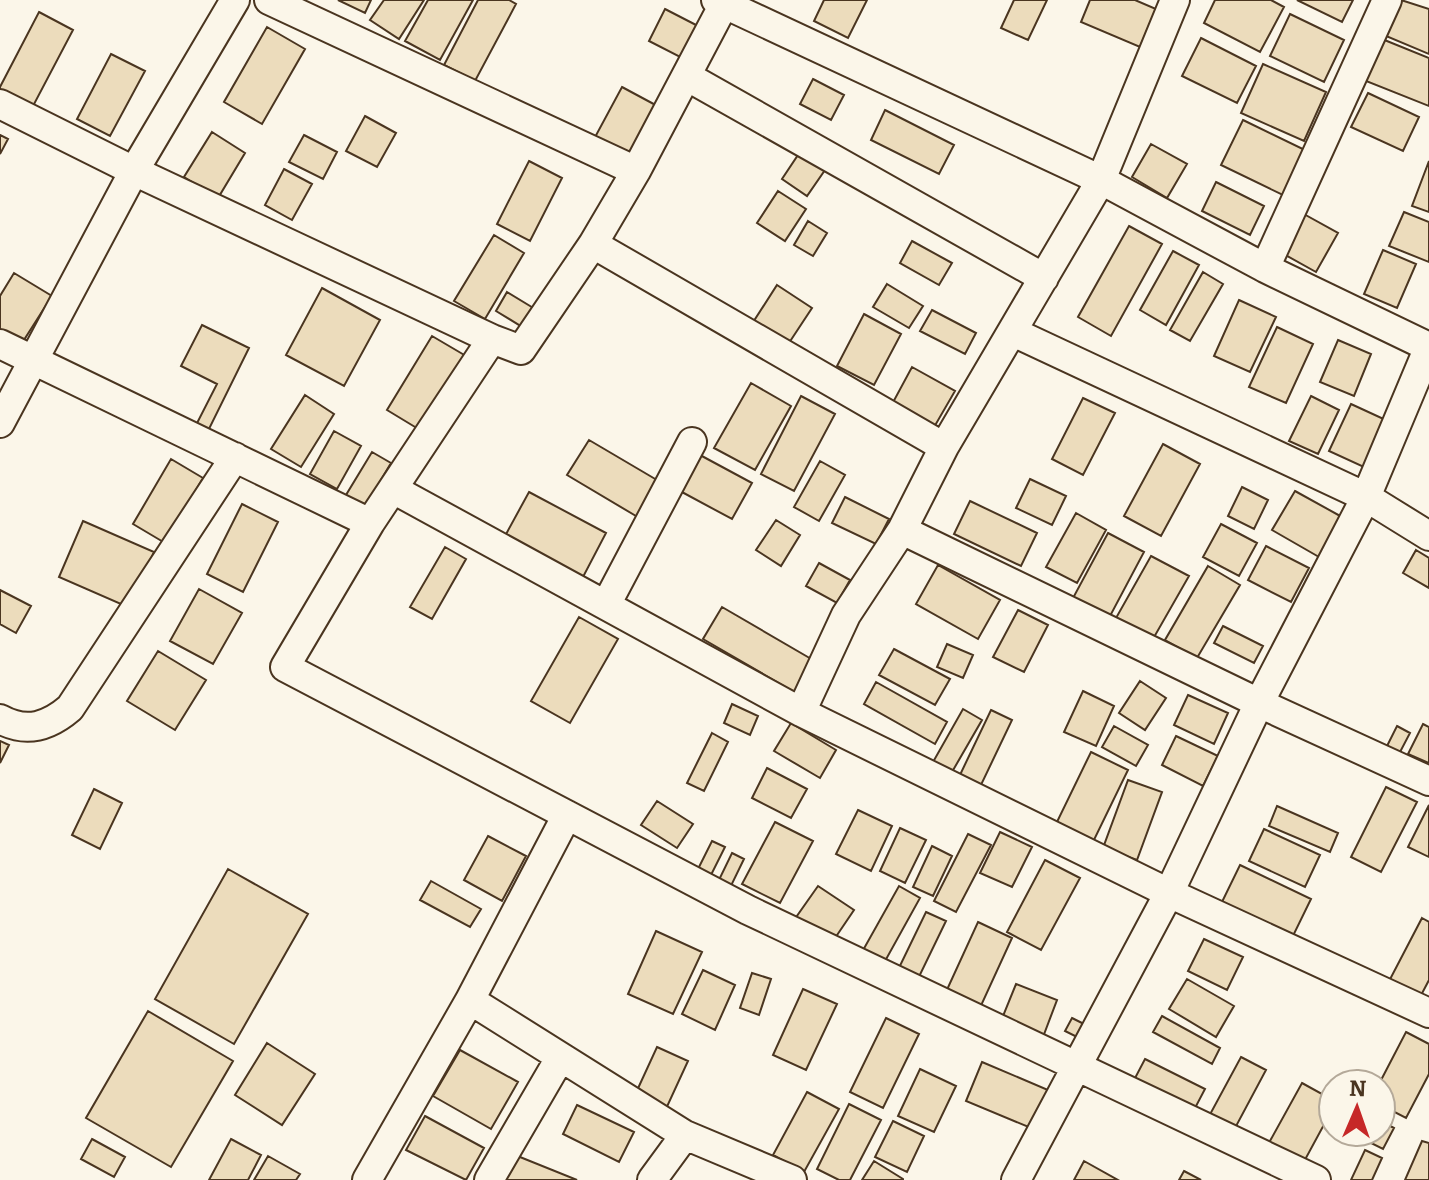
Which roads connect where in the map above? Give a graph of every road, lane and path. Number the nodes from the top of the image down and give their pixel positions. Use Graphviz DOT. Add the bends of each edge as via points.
graph roads {
  1 [pos="235,0"];
  2 [pos="269,0"];
  3 [pos="1175,0"];
  4 [pos="1387,0"];
  5 [pos="720,2"];
  6 [pos="688,77"];
  7 [pos="0,104"];
  8 [pos="134,171"];
  9 [pos="636,171"];
  10 [pos="1101,180"];
  11 [pos="593,244"];
  12 [pos="1265,268"];
  13 [pos="1044,278"];
  14 [pos="1013,332"];
  15 [pos="492,339"];
  16 [pos="0,344"];
  17 [pos="1429,347"];
  18 [pos="33,359"];
  19 [pos="0,423"];
  20 [pos="692,442"];
  21 [pos="944,447"];
  22 [pos="235,457"];
  23 [pos="393,489"];
  24 [pos="1366,497"];
  25 [pos="370,523"];
  26 [pos="902,530"];
  27 [pos="1429,536"];
  28 [pos="607,603"];
  29 [pos="1259,703"];
  30 [pos="801,712"];
  31 [pos="0,719"];
  32 [pos="1429,781"];
  33 [pos="567,815"];
  34 [pos="1169,893"];
  35 [pos="470,1000"];
  36 [pos="1429,1013"];
  37 [pos="560,1058"];
  38 [pos="1077,1066"];
  39 [pos="685,1135"];
  40 [pos="367,1180"];
  41 [pos="489,1180"];
  42 [pos="652,1180"];
  43 [pos="792,1180"];
  44 [pos="1016,1180"];
  45 [pos="1316,1180"];
  1 -- 8 [label="street"];
  2 -- 9 [label="street"];
  3 -- 10 [label="street"];
  4 -- 12 [label="street"];
  5 -- 6 [label="street"];
  5 -- 10 [label="street"];
  6 -- 9 [label="street"];
  6 -- 13 [label="street"];
  7 -- 8 [label="street"];
  8 -- 15 [label="street"];
  8 -- 18 [label="street"];
  9 -- 11 [label="street"];
  10 -- 12 [label="street"];
  10 -- 13 [label="street"];
  11 -- 15 [label="street" via="521,350"];
  11 -- 21 [label="street"];
  12 -- 17 [label="street"];
  13 -- 14 [label="street"];
  14 -- 21 [label="street"];
  14 -- 24 [label="street"];
  15 -- 23 [label="street"];
  16 -- 18 [label="street"];
  17 -- 24 [label="street"];
  18 -- 19 [label="street"];
  18 -- 22 [label="street"];
  20 -- 28 [label="street"];
  21 -- 26 [label="street"];
  22 -- 25 [label="street"];
  22 -- 31 [label="street" via="70,708 52,724 30,728"];
  23 -- 25 [label="street"];
  23 -- 28 [label="street"];
  24 -- 27 [label="street"];
  24 -- 29 [label="street"];
  25 -- 33 [label="street" via="285,667"];
  26 -- 29 [label="street"];
  26 -- 30 [label="street" via="846,615"];
  28 -- 30 [label="street"];
  29 -- 32 [label="street"];
  29 -- 34 [label="street"];
  30 -- 34 [label="street"];
  33 -- 35 [label="street"];
  33 -- 38 [label="street" via="748,910"];
  34 -- 36 [label="street"];
  34 -- 38 [label="street"];
  35 -- 37 [label="street"];
  35 -- 40 [label="street"];
  37 -- 39 [label="street"];
  37 -- 41 [label="street"];
  38 -- 44 [label="street"];
  38 -- 45 [label="street"];
  39 -- 42 [label="street"];
  39 -- 43 [label="street"];
}
